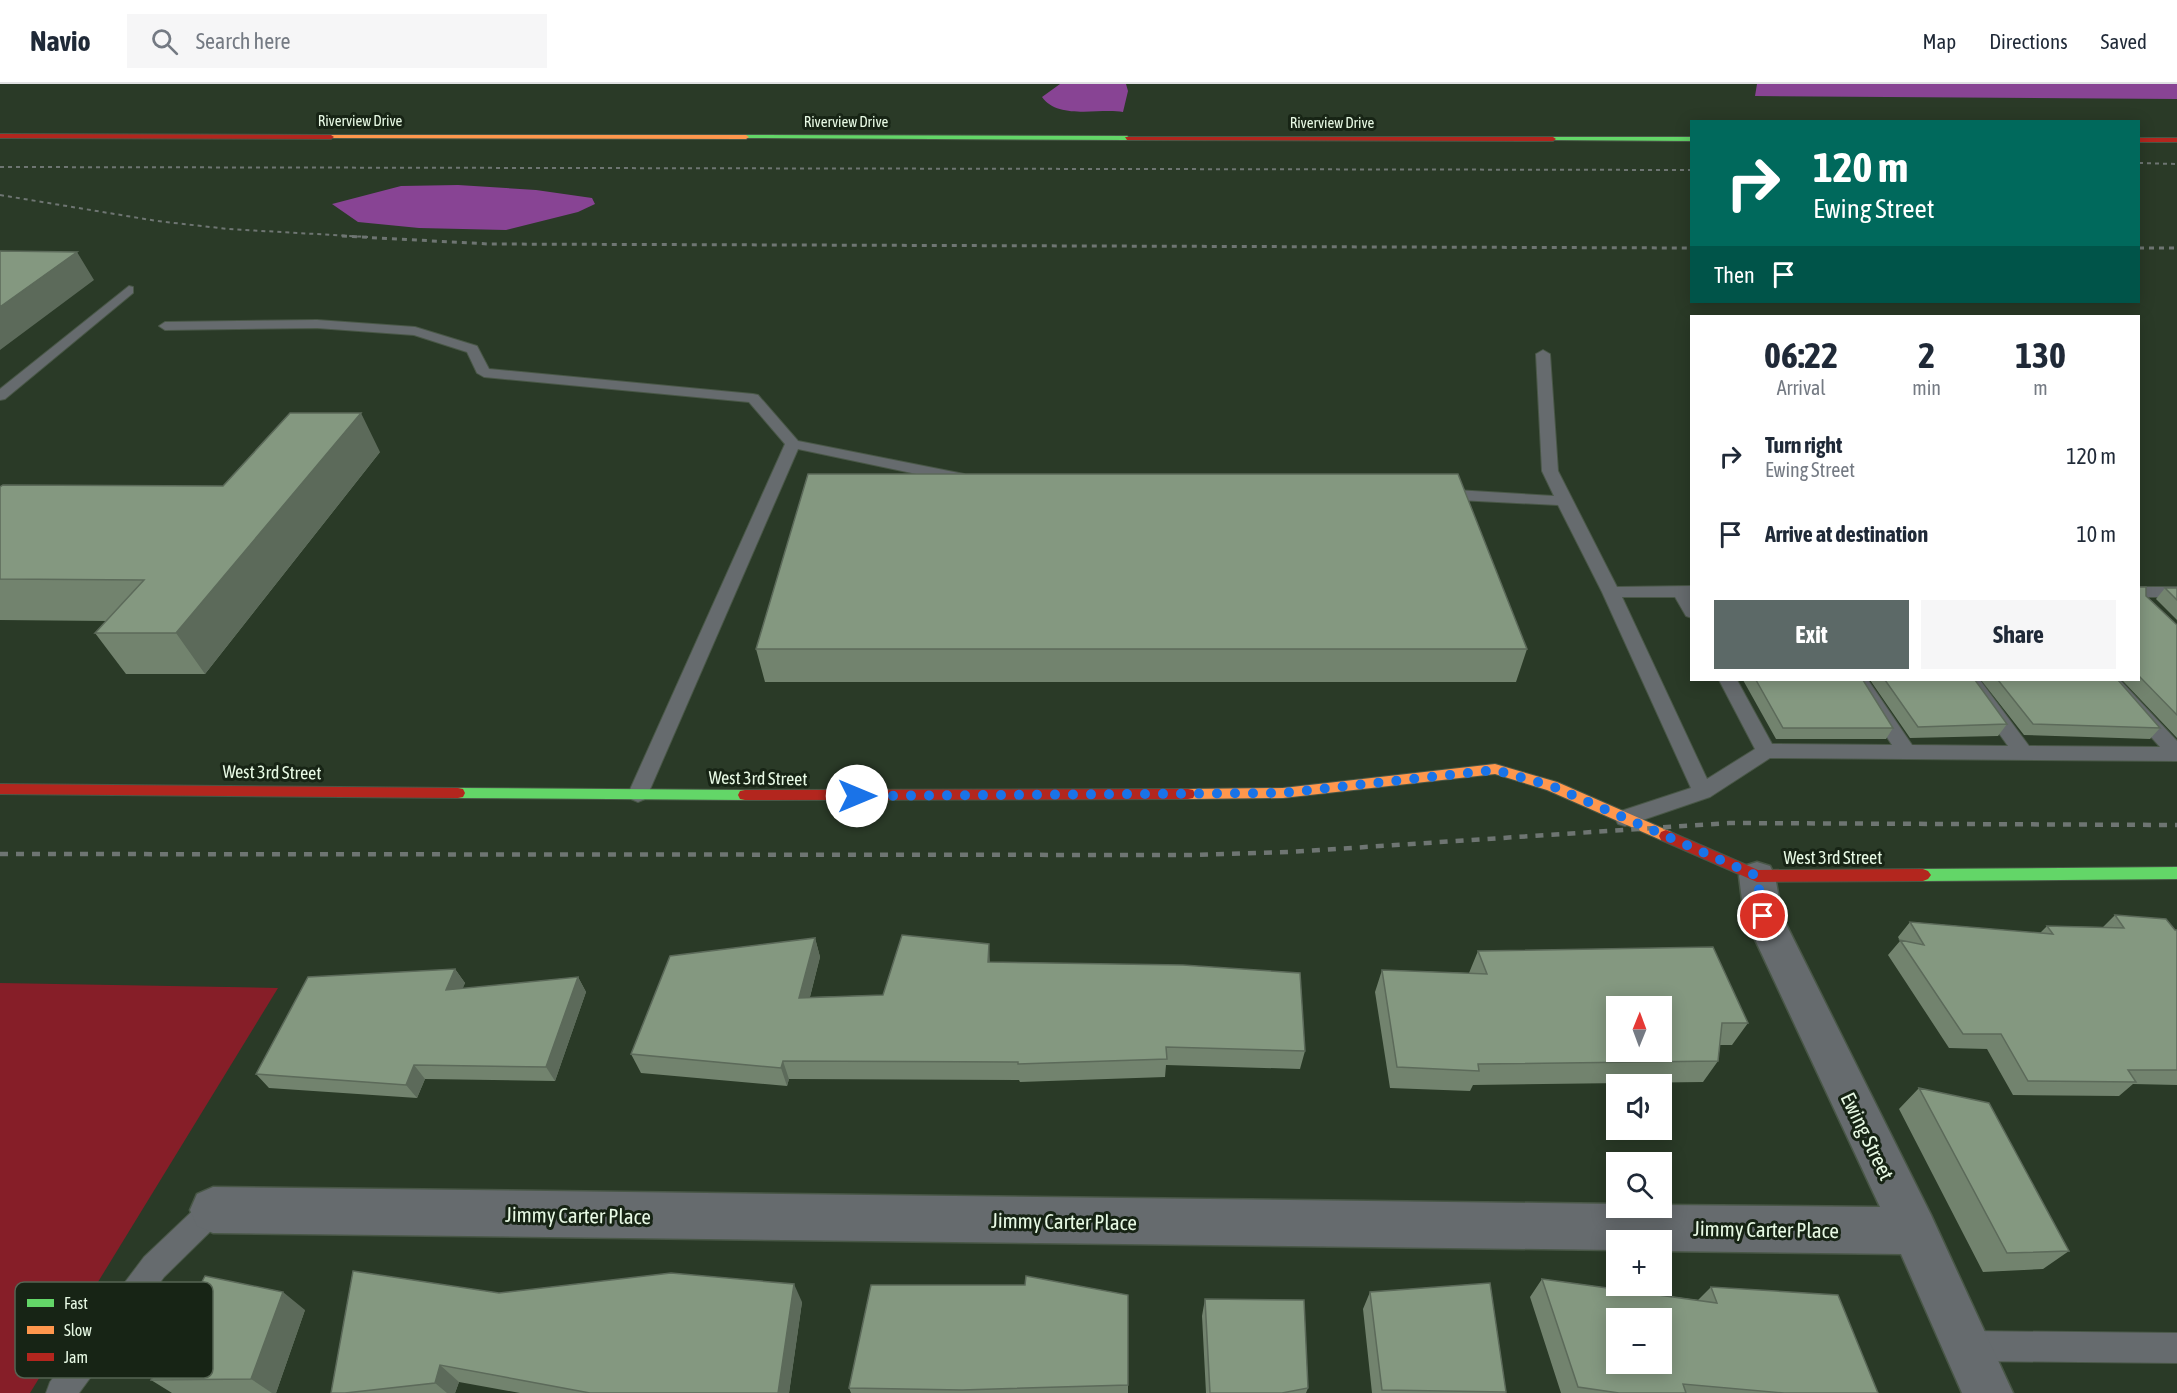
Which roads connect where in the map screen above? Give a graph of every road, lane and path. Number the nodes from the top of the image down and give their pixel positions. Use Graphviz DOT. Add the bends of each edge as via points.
graph roads {
  1 [pos="0,136"];
  2 [pos="1690,139"];
  3 [pos="2140,140"];
  4 [pos="2177,140"];
  5 [pos="129,290"];
  6 [pos="165,326"];
  7 [pos="1542,354"];
  8 [pos="0,396"];
  9 [pos="793,444"];
  10 [pos="978,482"];
  11 [pos="1423,493"];
  12 [pos="1564,501"];
  13 [pos="1686,591"];
  14 [pos="1611,592"];
  15 [pos="2177,592"];
  16 [pos="2140,594"];
  17 [pos="2140,595"];
  18 [pos="2154,611"];
  19 [pos="1729,681"];
  20 [pos="1860,681"];
  21 [pos="1971,681"];
  22 [pos="2111,681"];
  23 [pos="1766,751"];
  24 [pos="1907,753"];
  25 [pos="2024,753"];
  26 [pos="2177,754"];
  27 [pos="0,789"];
  28 [pos="1703,792"];
  29 [pos="638,794"];
  30 [pos="1626,818"];
  31 [pos="2177,873"];
  32 [pos="1757,876"];
  33 [pos="213,1210"];
  34 [pos="1915,1231"];
  35 [pos="143,1282"];
  36 [pos="1967,1346"];
  37 [pos="2177,1348"];
  38 [pos="73,1378"];
  39 [pos="62,1393"];
  40 [pos="1988,1393"];
  1 -- 2 [label="street, Riverview Drive"];
  3 -- 4 [label="street"];
  5 -- 8 [label="lane"];
  6 -- 9 [label="lane" via="317,324 415,331 472,349 484,373 753,398"];
  7 -- 12 [label="lane" via="1550,471"];
  9 -- 10 [label="lane"];
  9 -- 29 [label="lane"];
  11 -- 12 [label="lane"];
  12 -- 14 [label="lane"];
  13 -- 14 [label="lane"];
  14 -- 28 [label="lane"];
  15 -- 16 [label="lane"];
  17 -- 18 [label="lane"];
  19 -- 23 [label="lane"];
  20 -- 24 [label="lane"];
  21 -- 25 [label="lane"];
  22 -- 26 [label="lane"];
  23 -- 24 [label="lane"];
  23 -- 28 [label="lane"];
  24 -- 25 [label="lane"];
  25 -- 26 [label="lane"];
  27 -- 29 [label="street, West 3rd Street"];
  28 -- 30 [label="lane"];
  29 -- 30 [label="street, West 3rd Street" via="1283,793 1495,770 1552,786"];
  30 -- 32 [label="street, West 3rd Street"];
  31 -- 32 [label="street, West 3rd Street"];
  32 -- 34 [label="street, Ewing Street" via="1763,916"];
  33 -- 34 [label="street, Jimmy Carter Place"];
  33 -- 35 [label="lane"];
  34 -- 36 [label="street, Ewing Street"];
  36 -- 37 [label="lane"];
  36 -- 40 [label="street, Ewing Street"];
  38 -- 39 [label="lane"];
}
